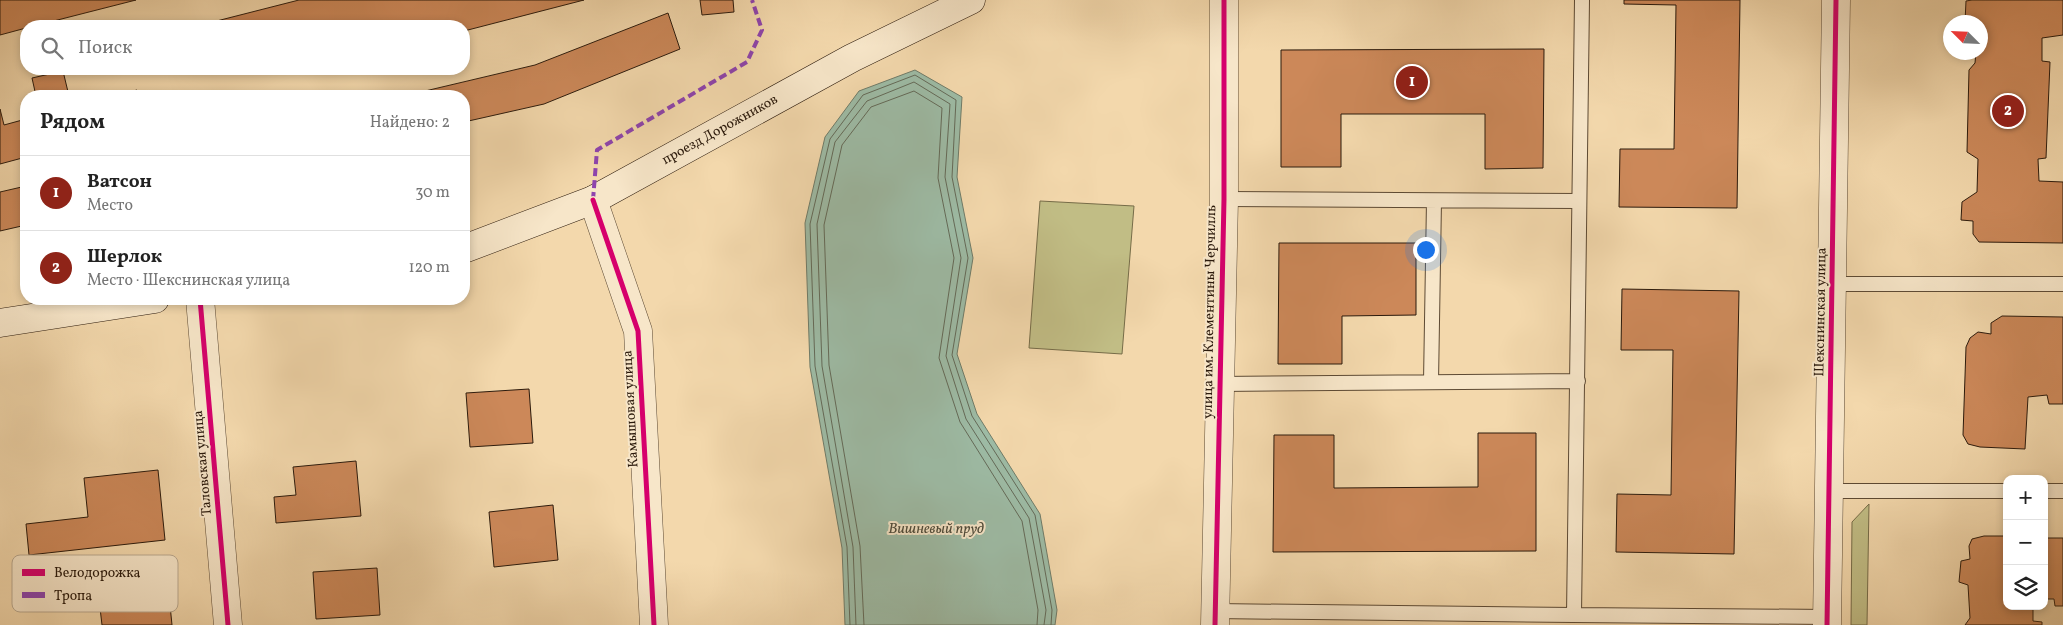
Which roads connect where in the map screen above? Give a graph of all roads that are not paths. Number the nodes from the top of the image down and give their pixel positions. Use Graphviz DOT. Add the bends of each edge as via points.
graph roads {
  1 [pos="971,0"];
  2 [pos="1224,0"];
  3 [pos="1582,0"];
  4 [pos="1836,0"];
  5 [pos="1224,199"];
  6 [pos="593,200"];
  7 [pos="1434,201"];
  8 [pos="1579,201"];
  9 [pos="470,247"];
  10 [pos="1833,284"];
  11 [pos="2063,284"];
  12 [pos="116,305"];
  13 [pos="201,305"];
  14 [pos="0,323"];
  15 [pos="1578,381"];
  16 [pos="1431,382"];
  17 [pos="1219,384"];
  18 [pos="1830,491"];
  19 [pos="2003,491"];
  20 [pos="2048,491"];
  21 [pos="2063,491"];
  22 [pos="1574,615"];
  23 [pos="1215,618"];
  24 [pos="1827,621"];
  25 [pos="228,625"];
  26 [pos="654,625"];
  1 -- 6 [label="street, проезд Дорожников" via="852,58"];
  2 -- 5 [label="street, улица им. Клементины Черчилль"];
  3 -- 8 [label="lane"];
  4 -- 10 [label="street, Шекснинская улица"];
  5 -- 7 [label="lane"];
  5 -- 17 [label="street, улица им. Клементины Черчилль"];
  6 -- 9 [label="street, проезд Дорожников"];
  6 -- 26 [label="street, Камышовая улица" via="638,331"];
  7 -- 8 [label="lane"];
  7 -- 16 [label="lane"];
  8 -- 15 [label="lane"];
  10 -- 11 [label="lane"];
  10 -- 18 [label="street, Шекснинская улица"];
  12 -- 14 [label="street"];
  13 -- 25 [label="street, Таловская улица"];
  15 -- 16 [label="lane"];
  15 -- 22 [label="lane"];
  16 -- 17 [label="lane"];
  17 -- 23 [label="street, улица им. Клементины Черчилль"];
  18 -- 19 [label="lane"];
  18 -- 24 [label="street, Шекснинская улица"];
  20 -- 21 [label="lane"];
  22 -- 23 [label="lane"];
  22 -- 24 [label="lane"];
}
